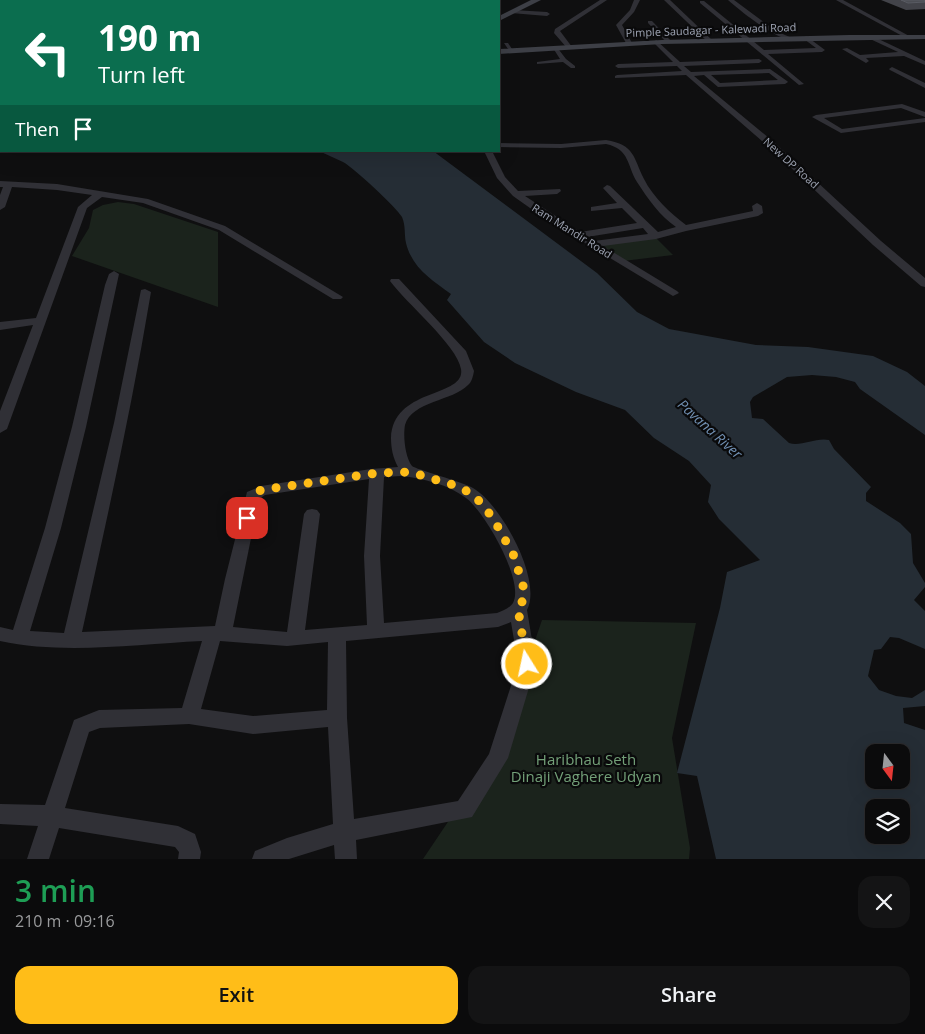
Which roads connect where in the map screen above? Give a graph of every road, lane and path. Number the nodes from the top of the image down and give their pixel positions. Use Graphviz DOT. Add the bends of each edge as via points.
graph roads {
  1 [pos="537,0"];
  2 [pos="604,0"];
  3 [pos="637,0"];
  4 [pos="667,0"];
  5 [pos="731,0"];
  6 [pos="839,0"];
  7 [pos="702,2"];
  8 [pos="547,14"];
  9 [pos="506,15"];
  10 [pos="533,19"];
  11 [pos="650,22"];
  12 [pos="870,37"];
  13 [pos="908,37"];
  14 [pos="925,37"];
  15 [pos="806,38"];
  16 [pos="791,39"];
  17 [pos="746,40"];
  18 [pos="710,41"];
  19 [pos="656,42"];
  20 [pos="669,42"];
  21 [pos="628,43"];
  22 [pos="506,44"];
  23 [pos="925,44"];
  24 [pos="569,47"];
  25 [pos="556,48"];
  26 [pos="845,49"];
  27 [pos="512,51"];
  28 [pos="500,52"];
  29 [pos="762,52"];
  30 [pos="906,54"];
  31 [pos="859,57"];
  32 [pos="564,60"];
  33 [pos="759,61"];
  34 [pos="869,62"];
  35 [pos="539,63"];
  36 [pos="925,63"];
  37 [pos="678,64"];
  38 [pos="618,66"];
  39 [pos="573,67"];
  40 [pos="689,74"];
  41 [pos="705,74"];
  42 [pos="617,77"];
  43 [pos="925,78"];
  44 [pos="697,82"];
  45 [pos="714,82"];
  46 [pos="801,84"];
  47 [pos="925,86"];
  48 [pos="925,116"];
  49 [pos="925,120"];
  50 [pos="500,145"];
  51 [pos="488,152"];
  52 [pos="4,184"];
  53 [pos="607,188"];
  54 [pos="557,191"];
  55 [pos="100,194"];
  56 [pos="516,194"];
  57 [pos="624,205"];
  58 [pos="757,206"];
  59 [pos="0,207"];
  60 [pos="594,208"];
  61 [pos="645,225"];
  62 [pos="684,228"];
  63 [pos="578,235"];
  64 [pos="656,236"];
  65 [pos="592,244"];
  66 [pos="114,274"];
  67 [pos="395,281"];
  68 [pos="925,284"];
  69 [pos="144,292"];
  70 [pos="673,294"];
  71 [pos="337,297"];
  72 [pos="40,321"];
  73 [pos="0,326"];
  74 [pos="0,429"];
  75 [pos="410,472"];
  76 [pos="377,473"];
  77 [pos="312,514"];
  78 [pos="518,609"];
  79 [pos="376,632"];
  80 [pos="218,633"];
  81 [pos="0,634"];
  82 [pos="337,634"];
  83 [pos="19,638"];
  84 [pos="295,638"];
  85 [pos="72,640"];
  86 [pos="189,716"];
  87 [pos="337,718"];
  88 [pos="0,814"];
  89 [pos="52,816"];
  90 [pos="346,830"];
  91 [pos="38,859"];
  92 [pos="189,859"];
  93 [pos="263,859"];
  94 [pos="346,859"];
  1 -- 9 [label="street"];
  2 -- 24 [label="street" via="557,30"];
  3 -- 21 [label="street" via="619,25"];
  4 -- 18 [label="street"];
  5 -- 16 [label="street" via="774,32"];
  6 -- 13 [label="street"];
  7 -- 17 [label="street"];
  8 -- 9 [label="street"];
  9 -- 10 [label="street"];
  11 -- 20 [label="street"];
  12 -- 13 [label="main road, Pimple Saudagar - Kalewadi Road"];
  12 -- 15 [label="main road, Pimple Saudagar - Kalewadi Road"];
  12 -- 30 [label="street"];
  13 -- 14 [label="main road, Pimple Saudagar - Kalewadi Road"];
  13 -- 23 [label="street"];
  15 -- 16 [label="main road, Pimple Saudagar - Kalewadi Road"];
  15 -- 29 [label="street" via="822,50"];
  16 -- 17 [label="main road, Pimple Saudagar - Kalewadi Road"];
  17 -- 18 [label="main road, Pimple Saudagar - Kalewadi Road"];
  17 -- 29 [label="street"];
  18 -- 20 [label="main road, Pimple Saudagar - Kalewadi Road"];
  19 -- 20 [label="main road, Pimple Saudagar - Kalewadi Road"];
  19 -- 21 [label="main road, Pimple Saudagar - Kalewadi Road"];
  19 -- 37 [label="street, New DP Road"];
  21 -- 24 [label="main road, Pimple Saudagar - Kalewadi Road"];
  22 -- 27 [label="street"];
  24 -- 25 [label="main road, Pimple Saudagar - Kalewadi Road"];
  25 -- 27 [label="main road, Pimple Saudagar - Kalewadi Road"];
  25 -- 32 [label="street"];
  26 -- 31 [label="street"];
  27 -- 28 [label="main road, Pimple Saudagar - Kalewadi Road"];
  29 -- 46 [label="street"];
  30 -- 31 [label="street"];
  30 -- 36 [label="street"];
  31 -- 34 [label="street"];
  32 -- 35 [label="street"];
  32 -- 39 [label="street"];
  33 -- 37 [label="street"];
  37 -- 38 [label="street"];
  37 -- 40 [label="street, New DP Road"];
  40 -- 41 [label="street"];
  40 -- 42 [label="street"];
  40 -- 44 [label="street, New DP Road"];
  41 -- 45 [label="street"];
  41 -- 45 [label="street" via="770,71 785,82 718,85"];
  43 -- 47 [label="street" via="907,69 892,69"];
  44 -- 45 [label="street"];
  44 -- 68 [label="street, New DP Road" via="772,145"];
  48 -- 49 [label="street" via="902,106 816,117 842,131"];
  50 -- 62 [label="street" via="616,144 632,158 640,180 667,216"];
  51 -- 56 [label="street, Ram Mandir Road" via="501,178"];
  52 -- 55 [label="street" via="57,187"];
  52 -- 59 [label="street"];
  53 -- 57 [label="street"];
  54 -- 56 [label="street"];
  55 -- 71 [label="street" via="145,201 222,228"];
  55 -- 72 [label="street" via="83,207"];
  56 -- 63 [label="street, Ram Mandir Road"];
  57 -- 60 [label="street"];
  57 -- 61 [label="street"];
  58 -- 62 [label="street" via="758,213"];
  61 -- 63 [label="street"];
  61 -- 64 [label="street"];
  62 -- 64 [label="street"];
  63 -- 65 [label="street, Ram Mandir Road"];
  64 -- 65 [label="street"];
  65 -- 70 [label="street, Ram Mandir Road"];
  66 -- 83 [label="street" via="53,528"];
  67 -- 75 [label="street" via="462,354 469,367 467,380 461,386 419,403 401,418 398,441 402,462"];
  69 -- 85 [label="street" via="120,434"];
  72 -- 73 [label="street"];
  72 -- 74 [label="street"];
  75 -- 76 [label="street"];
  75 -- 78 [label="street" via="457,486 474,495 493,518 514,556 524,589"];
  76 -- 79 [label="street" via="372,556"];
  76 -- 80 [label="street" via="261,490 252,496"];
  77 -- 84 [label="street"];
  78 -- 79 [label="street" via="498,620"];
  78 -- 90 [label="street" via="527,664 498,758 464,810"];
  79 -- 82 [label="street"];
  80 -- 84 [label="street"];
  80 -- 85 [label="street"];
  80 -- 86 [label="street"];
  81 -- 83 [label="street"];
  82 -- 84 [label="street"];
  82 -- 87 [label="street"];
  83 -- 85 [label="street"];
  86 -- 87 [label="street" via="252,724"];
  86 -- 89 [label="street" via="99,719 81,726"];
  87 -- 90 [label="street"];
  88 -- 89 [label="street"];
  89 -- 91 [label="street"];
  89 -- 92 [label="street" via="178,837 187,842"];
  90 -- 93 [label="street" via="289,846"];
  90 -- 94 [label="street"];
}
